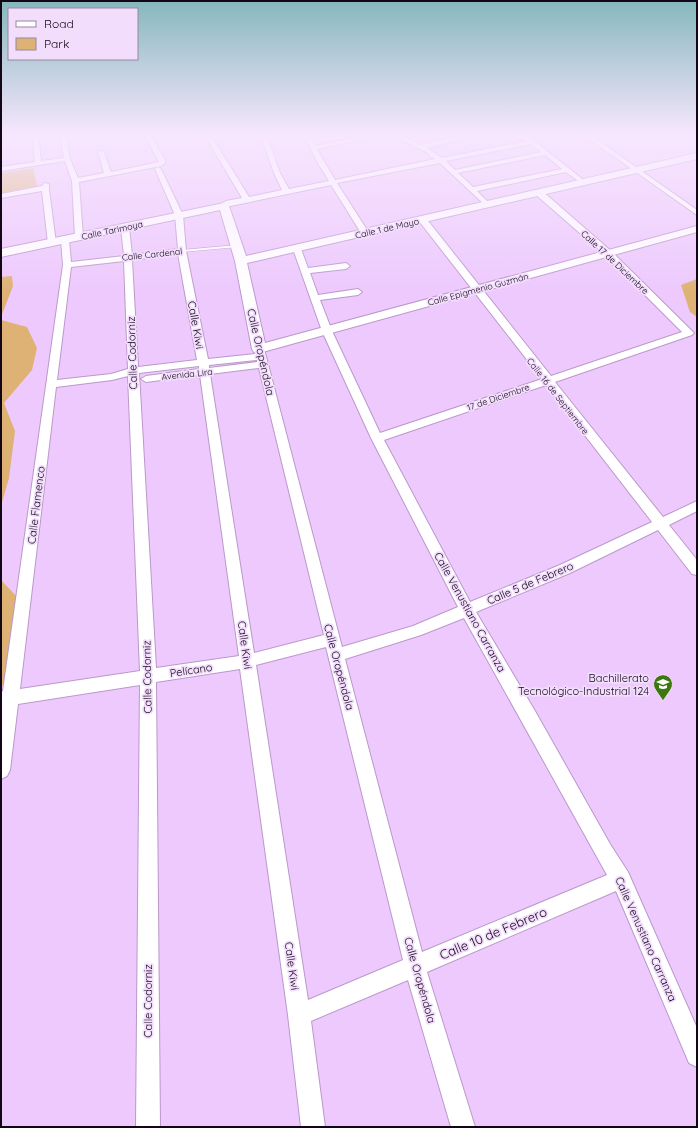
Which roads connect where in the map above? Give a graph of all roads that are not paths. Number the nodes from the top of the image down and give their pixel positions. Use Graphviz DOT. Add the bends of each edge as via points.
graph roads {
  1 [pos="43,187"];
  2 [pos="46,187"];
  3 [pos="75,187"];
  4 [pos="168,187"];
  5 [pos="239,187"];
  6 [pos="284,187"];
  7 [pos="312,187"];
  8 [pos="337,187"];
  9 [pos="468,187"];
  10 [pos="487,187"];
  11 [pos="562,187"];
  12 [pos="658,187"];
  13 [pos="471,190"];
  14 [pos="287,192"];
  15 [pos="538,192"];
  16 [pos="1,196"];
  17 [pos="247,200"];
  18 [pos="486,204"];
  19 [pos="223,205"];
  20 [pos="697,213"];
  21 [pos="179,215"];
  22 [pos="422,219"];
  23 [pos="125,227"];
  24 [pos="697,229"];
  25 [pos="364,233"];
  26 [pos="79,237"];
  27 [pos="65,240"];
  28 [pos="52,243"];
  29 [pos="237,246"];
  30 [pos="297,249"];
  31 [pos="182,251"];
  32 [pos="1,253"];
  33 [pos="608,253"];
  34 [pos="128,256"];
  35 [pos="241,261"];
  36 [pos="67,265"];
  37 [pos="346,266"];
  38 [pos="305,271"];
  39 [pos="477,290"];
  40 [pos="358,292"];
  41 [pos="315,298"];
  42 [pos="327,331"];
  43 [pos="688,334"];
  44 [pos="261,356"];
  45 [pos="204,367"];
  46 [pos="133,375"];
  47 [pos="546,380"];
  48 [pos="51,384"];
  49 [pos="377,438"];
  50 [pos="697,506"];
  51 [pos="659,524"];
  52 [pos="697,570"];
  53 [pos="467,610"];
  54 [pos="334,647"];
  55 [pos="247,661"];
  56 [pos="148,676"];
  57 [pos="6,698"];
  58 [pos="1,770"];
  59 [pos="621,879"];
  60 [pos="415,966"];
  61 [pos="299,1015"];
  62 [pos="697,1055"];
  63 [pos="148,1127"];
  64 [pos="313,1127"];
  65 [pos="463,1127"];
  1 -- 16 [label="street"];
  2 -- 28 [label="street"];
  3 -- 26 [label="street"];
  4 -- 21 [label="street, Calle Kiwi"];
  5 -- 17 [label="street"];
  6 -- 14 [label="street"];
  7 -- 14 [label="street"];
  8 -- 25 [label="street"];
  9 -- 13 [label="street"];
  10 -- 13 [label="street"];
  11 -- 15 [label="street, Calle 1 de Mayo"];
  12 -- 20 [label="street"];
  13 -- 18 [label="street"];
  14 -- 17 [label="street"];
  15 -- 18 [label="street, Calle 1 de Mayo"];
  15 -- 33 [label="street, Calle 17 de Diciembre"];
  17 -- 19 [label="street"];
  18 -- 22 [label="street, Calle 1 de Mayo"];
  19 -- 21 [label="street, Calle Tarimoya"];
  19 -- 29 [label="street, Calle Oropéndola"];
  21 -- 23 [label="street, Calle Tarimoya"];
  21 -- 31 [label="street, Calle Kiwi"];
  22 -- 25 [label="street, Calle 1 de Mayo"];
  22 -- 39 [label="street, Calle 16 de Septiembre"];
  23 -- 26 [label="street, Calle Tarimoya"];
  23 -- 34 [label="street, Calle Codorniz"];
  24 -- 33 [label="street, Calle Epigmenio Guzmán"];
  25 -- 30 [label="street, Calle 1 de Mayo"];
  26 -- 27 [label="street, Calle Tarimoya"];
  27 -- 28 [label="street, Calle Tarimoya"];
  27 -- 36 [label="street, Calle Flamenco"];
  28 -- 32 [label="street, Calle Tarimoya"];
  29 -- 31 [label="lane, Calle Cardenal"];
  29 -- 35 [label="street, Calle Oropéndola"];
  30 -- 35 [label="street, Calle 1 de Mayo"];
  30 -- 38 [label="street, Calle Venustiano Carranza"];
  31 -- 34 [label="street, Calle Cardenal"];
  31 -- 45 [label="street, Calle Kiwi"];
  33 -- 39 [label="street, Calle Epigmenio Guzmán"];
  33 -- 43 [label="street, Calle 17 de Diciembre"];
  34 -- 36 [label="street, Calle Cardenal"];
  34 -- 46 [label="street, Calle Codorniz"];
  35 -- 44 [label="street, Calle Oropéndola"];
  36 -- 48 [label="street, Calle Flamenco"];
  37 -- 38 [label="street"];
  38 -- 41 [label="street, Calle Venustiano Carranza"];
  39 -- 42 [label="street, Calle Epigmenio Guzmán"];
  39 -- 47 [label="street, Calle 16 de Septiembre"];
  40 -- 41 [label="street"];
  41 -- 42 [label="street, Calle Venustiano Carranza"];
  42 -- 44 [label="street, Calle Epigmenio Guzmán"];
  42 -- 49 [label="street, Calle Venustiano Carranza"];
  43 -- 47 [label="street, 17 de Diciembre"];
  44 -- 45 [label="street, Avenida Lira"];
  44 -- 54 [label="street, Calle Oropéndola"];
  45 -- 46 [label="street, Avenida Lira"];
  45 -- 55 [label="street, Calle Kiwi"];
  46 -- 48 [label="street, Avenida Lira"];
  46 -- 56 [label="street, Calle Codorniz"];
  47 -- 49 [label="street, 17 de Diciembre"];
  47 -- 51 [label="street, Calle 16 de Septiembre"];
  48 -- 57 [label="street, Calle Flamenco"];
  49 -- 53 [label="street, Calle Venustiano Carranza"];
  50 -- 51 [label="street, Calle 5 de Febrero"];
  51 -- 52 [label="street, Calle 16 de Septiembre"];
  51 -- 53 [label="street, Calle 5 de Febrero" via="565,569"];
  53 -- 54 [label="street, Calle 5 de Febrero" via="416,631"];
  53 -- 59 [label="street, Calle Venustiano Carranza" via="529,716 602,851"];
  54 -- 55 [label="street, Pelícano"];
  54 -- 60 [label="street, Calle Oropéndola"];
  55 -- 56 [label="street, Pelícano"];
  55 -- 61 [label="street, Calle Kiwi"];
  56 -- 57 [label="street, Pelícano"];
  56 -- 63 [label="street, Calle Codorniz"];
  57 -- 58 [label="street, Calle Flamenco"];
  59 -- 60 [label="street, Calle 10 de Febrero"];
  59 -- 62 [label="street, Calle Venustiano Carranza"];
  60 -- 61 [label="street, Calle 10 de Febrero"];
  60 -- 65 [label="street, Calle Oropéndola"];
  61 -- 64 [label="street, Calle Kiwi"];
}
